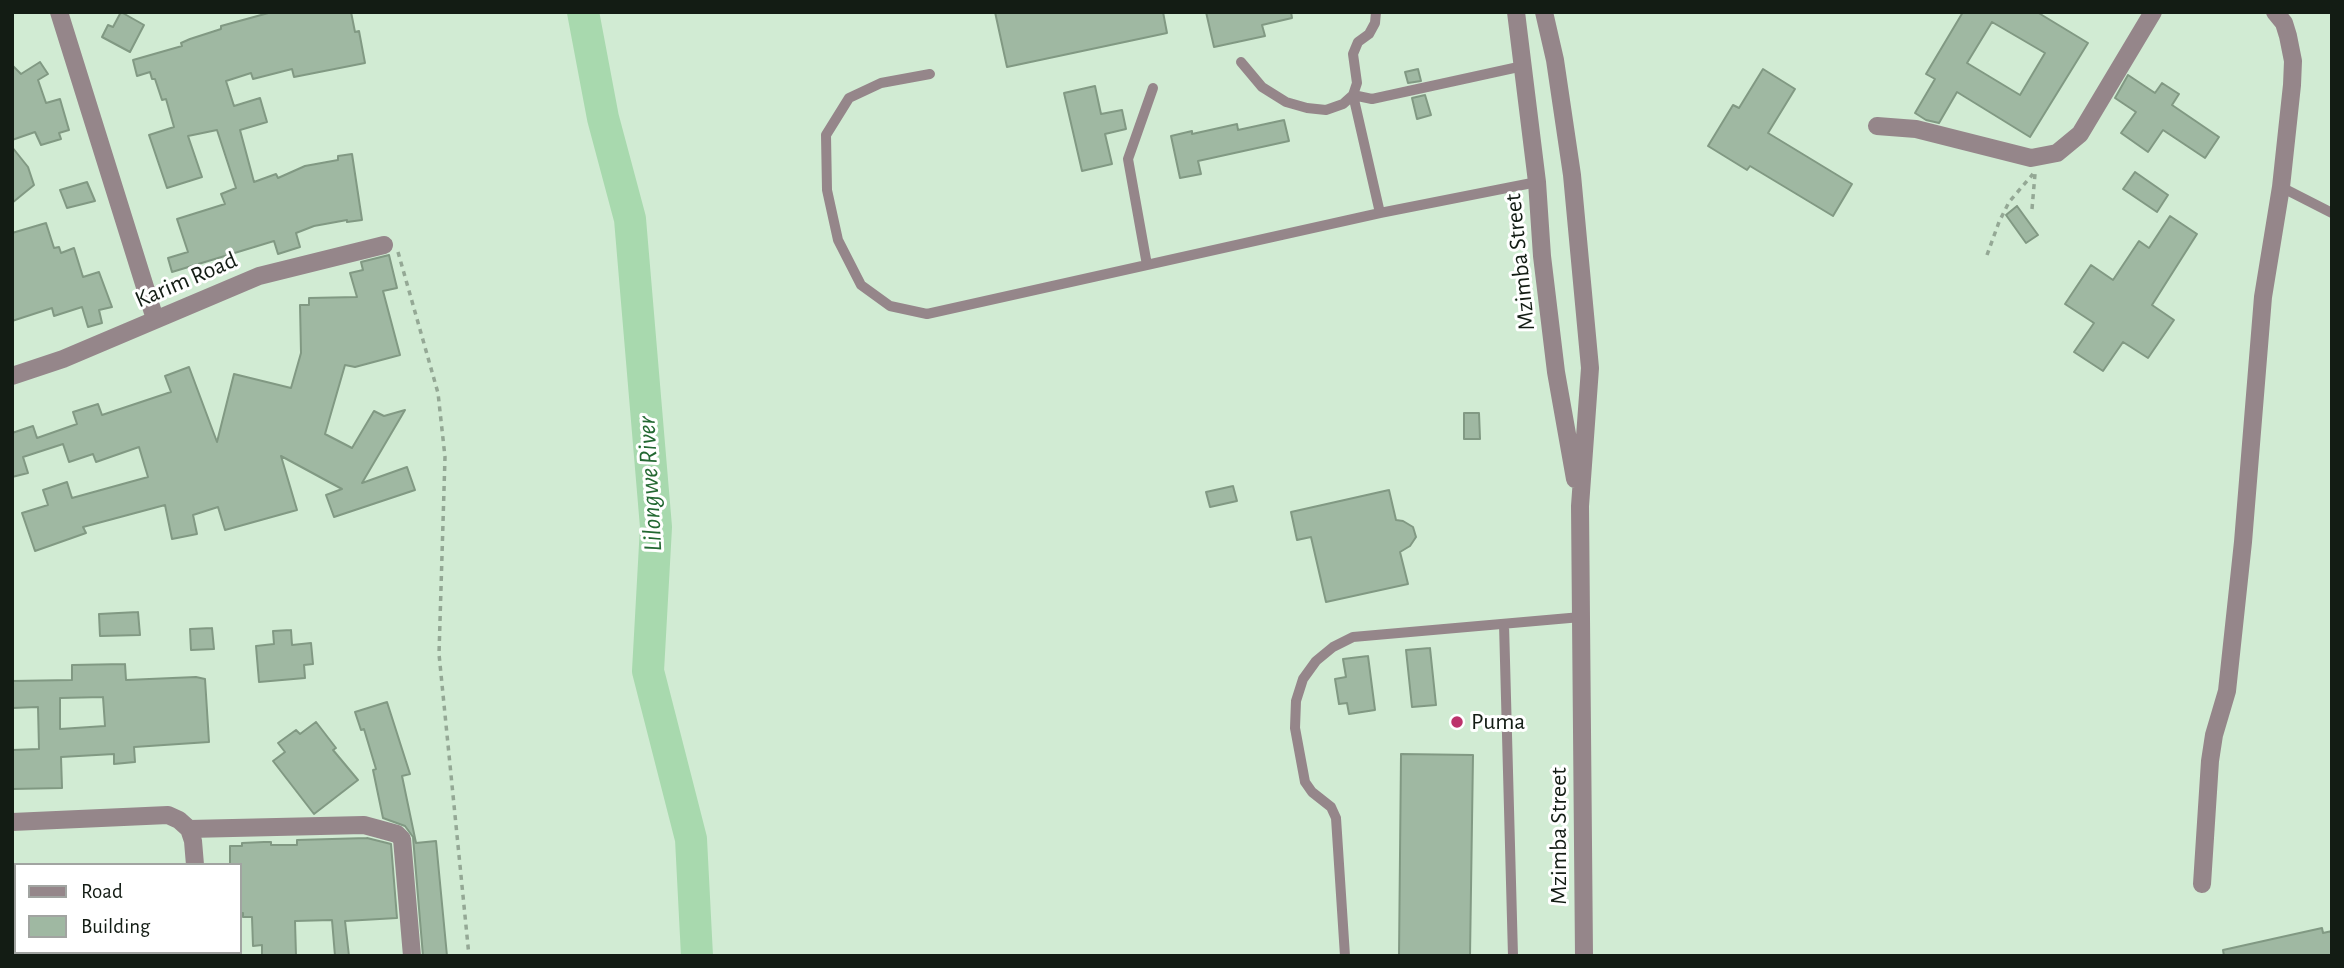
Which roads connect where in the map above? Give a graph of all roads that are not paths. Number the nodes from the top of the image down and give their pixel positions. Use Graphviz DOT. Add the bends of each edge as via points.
graph roads {
  1 [pos="59,12"];
  2 [pos="1376,12"];
  3 [pos="1516,12"];
  4 [pos="1544,12"];
  5 [pos="2153,12"];
  6 [pos="2275,12"];
  7 [pos="1241,62"];
  8 [pos="1523,66"];
  9 [pos="930,74"];
  10 [pos="1153,89"];
  11 [pos="1353,94"];
  12 [pos="1877,126"];
  13 [pos="1536,182"];
  14 [pos="2281,187"];
  15 [pos="1380,213"];
  16 [pos="2332,213"];
  17 [pos="384,245"];
  18 [pos="1147,265"];
  19 [pos="155,319"];
  20 [pos="12,376"];
  21 [pos="1580,506"];
  22 [pos="1581,617"];
  23 [pos="1504,624"];
  24 [pos="12,822"];
  25 [pos="189,830"];
  26 [pos="195,863"];
  27 [pos="2202,884"];
  28 [pos="412,956"];
  29 [pos="1345,956"];
  30 [pos="1513,956"];
  31 [pos="1584,956"];
  1 -- 19 [label="street"];
  2 -- 11 [label="lane" via="1369,34 1353,54 1357,83"];
  3 -- 8 [label="street, Mzimba Street"];
  4 -- 21 [label="street, Mzimba Street" via="1572,175 1590,368"];
  5 -- 12 [label="street" via="2080,134 2057,153 2031,158 1916,129"];
  6 -- 14 [label="street" via="2284,23 2293,61"];
  7 -- 11 [label="lane" via="1262,87 1307,108 1326,110 1343,104"];
  8 -- 11 [label="lane" via="1372,99"];
  8 -- 13 [label="street, Mzimba Street"];
  9 -- 18 [label="lane" via="881,83 849,97 826,135 827,190 838,240 861,285 890,306 928,313"];
  10 -- 18 [label="lane" via="1128,159"];
  11 -- 15 [label="lane"];
  13 -- 15 [label="lane"];
  13 -- 21 [label="street, Mzimba Street" via="1556,372"];
  14 -- 16 [label="lane"];
  14 -- 27 [label="street" via="2263,297 2227,691 2210,761"];
  15 -- 18 [label="lane"];
  17 -- 19 [label="street, Karim Road" via="259,276"];
  19 -- 20 [label="street, Karim Road"];
  21 -- 22 [label="street, Mzimba Street"];
  22 -- 23 [label="lane"];
  22 -- 31 [label="street, Mzimba Street"];
  23 -- 29 [label="lane" via="1353,637 1316,661 1303,679 1295,728 1304,782 1331,807 1336,818"];
  23 -- 30 [label="lane"];
  24 -- 25 [label="street" via="168,815"];
  25 -- 26 [label="street"];
  25 -- 28 [label="street" via="364,825 397,834 402,839"];
}
